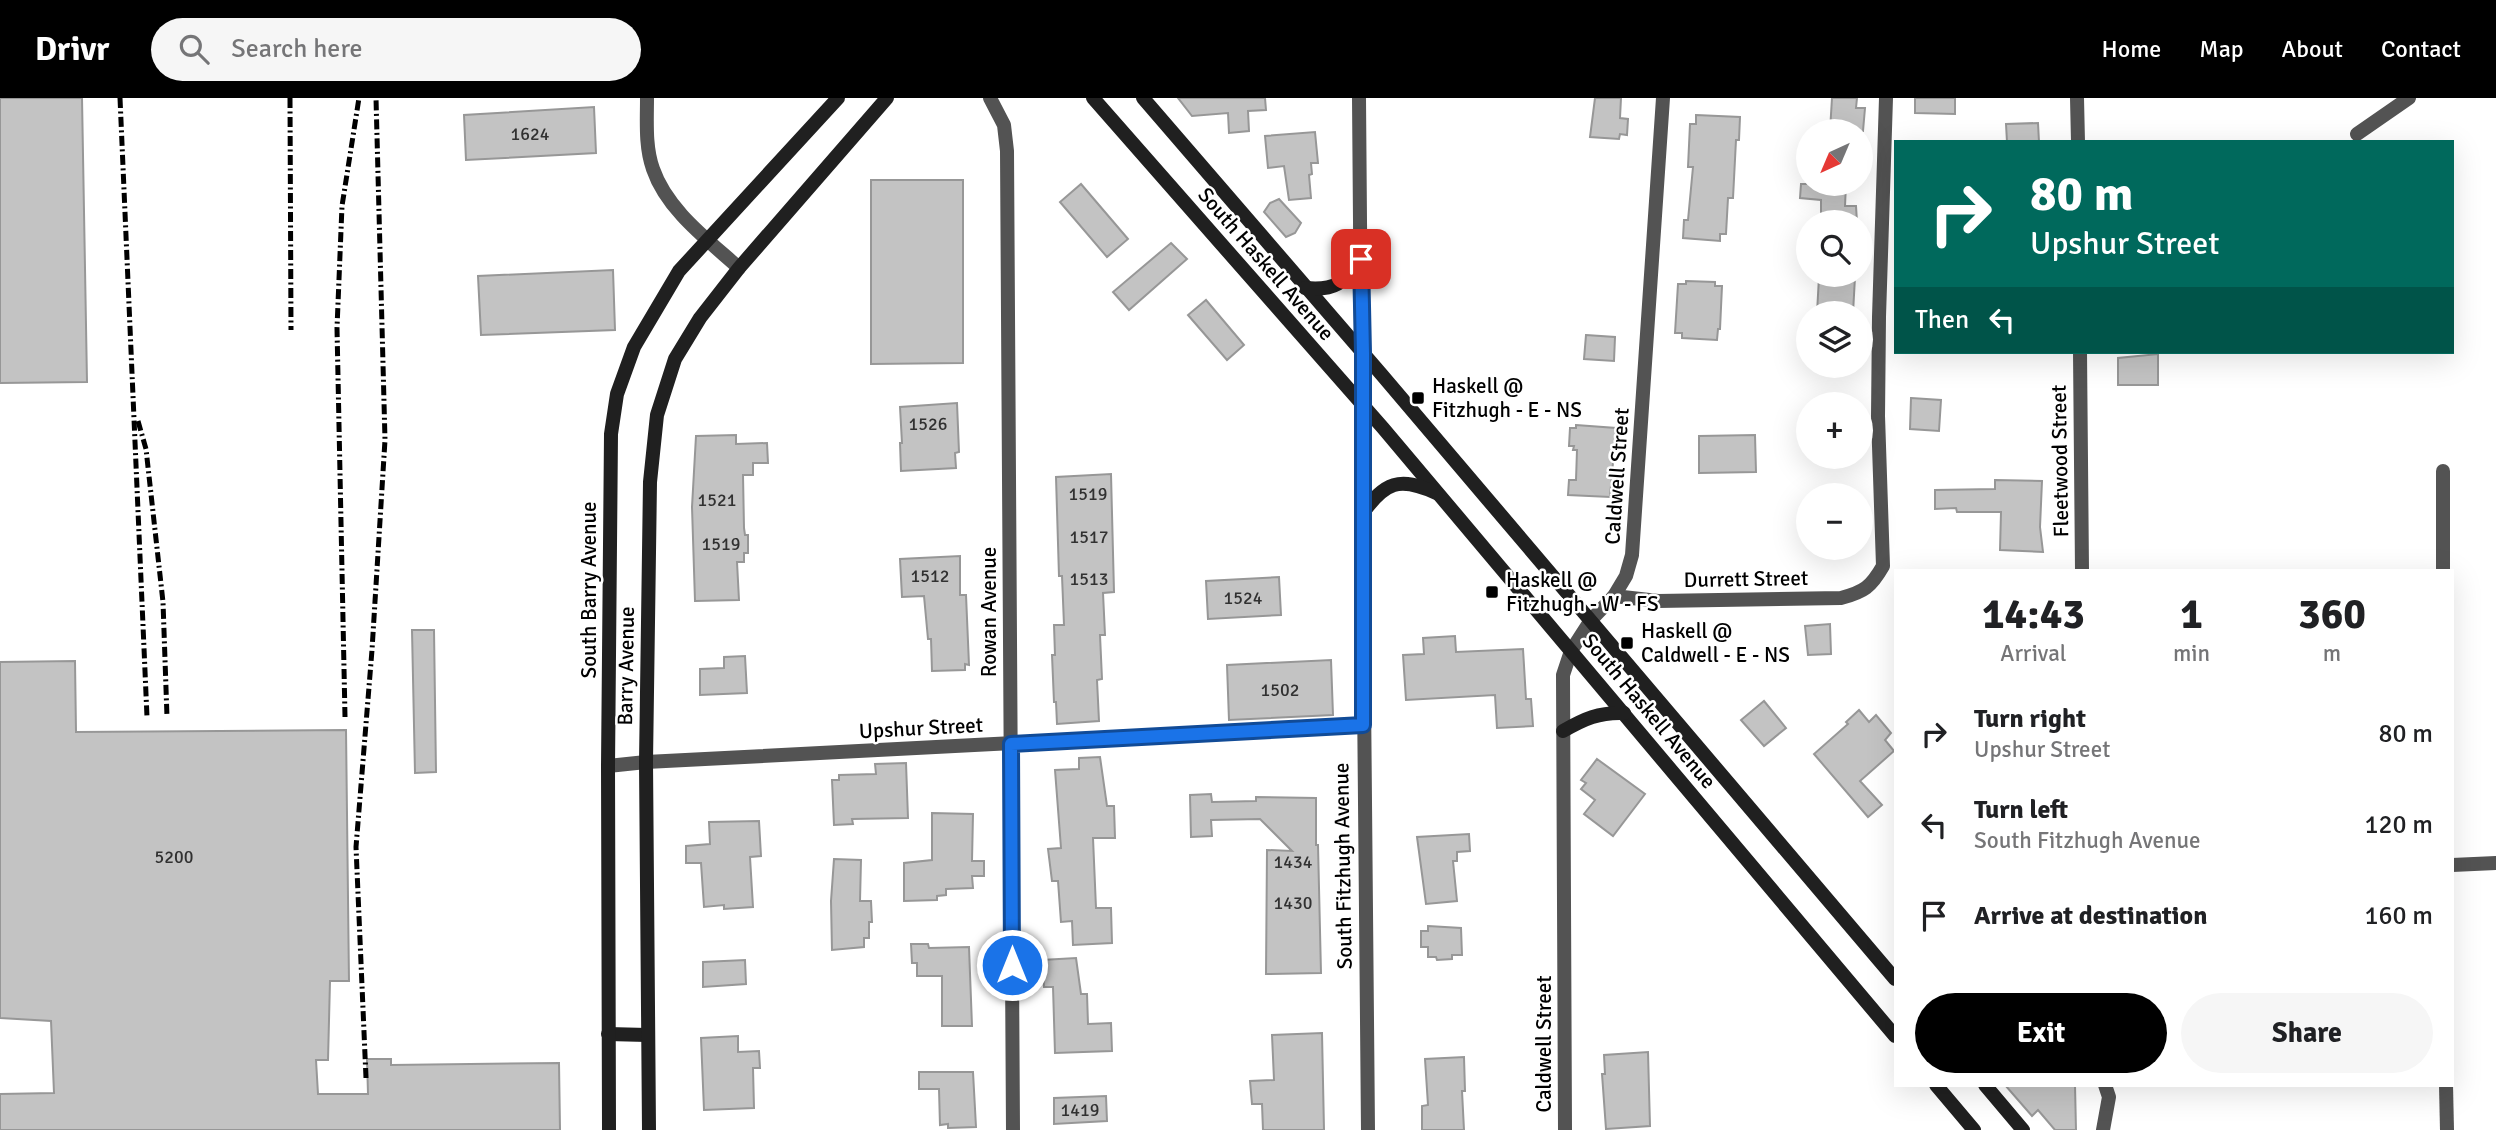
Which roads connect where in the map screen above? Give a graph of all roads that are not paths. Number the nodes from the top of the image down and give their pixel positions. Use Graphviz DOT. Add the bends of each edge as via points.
graph roads {
  1 [pos="647,98"];
  2 [pos="838,98"];
  3 [pos="887,98"];
  4 [pos="990,98"];
  5 [pos="1093,98"];
  6 [pos="1143,98"];
  7 [pos="1359,98"];
  8 [pos="1663,98"];
  9 [pos="1886,98"];
  10 [pos="2077,98"];
  11 [pos="2409,98"];
  12 [pos="2357,134"];
  13 [pos="2078,140"];
  14 [pos="707,240"];
  15 [pos="1361,259"];
  16 [pos="739,268"];
  17 [pos="1305,288"];
  18 [pos="1363,353"];
  19 [pos="2080,354"];
  20 [pos="1363,406"];
  21 [pos="2443,471"];
  22 [pos="1438,494"];
  23 [pos="1362,514"];
  24 [pos="2082,569"];
  25 [pos="2443,569"];
  26 [pos="1614,596"];
  27 [pos="1591,620"];
  28 [pos="1571,651"];
  29 [pos="1624,713"];
  30 [pos="1363,725"];
  31 [pos="1563,731"];
  32 [pos="1011,744"];
  33 [pos="646,762"];
  34 [pos="608,766"];
  35 [pos="2496,863"];
  36 [pos="2454,864"];
  37 [pos="1894,978"];
  38 [pos="608,1034"];
  39 [pos="647,1035"];
  40 [pos="1894,1035"];
  41 [pos="1938,1087"];
  42 [pos="1987,1087"];
  43 [pos="2106,1087"];
  44 [pos="2446,1087"];
  45 [pos="609,1130"];
  46 [pos="649,1130"];
  47 [pos="1013,1130"];
  48 [pos="1368,1130"];
  49 [pos="1565,1130"];
  50 [pos="1974,1130"];
  51 [pos="2023,1130"];
  52 [pos="2103,1130"];
  53 [pos="2447,1130"];
  1 -- 14 [label="street" via="652,168 665,196"];
  2 -- 14 [label="main road, South Barry Avenue"];
  3 -- 16 [label="main road, Barry Avenue"];
  4 -- 32 [label="street, Rowan Avenue" via="1004,125 1007,151"];
  5 -- 20 [label="main road, South Haskell Avenue"];
  6 -- 17 [label="main road, South Haskell Avenue"];
  7 -- 15 [label="street, South Fitzhugh Avenue"];
  8 -- 26 [label="street, Caldwell Street" via="1634,539 1626,576"];
  9 -- 26 [label="street, Durrett Street" via="1878,416 1883,566 1861,593 1841,598 1658,601"];
  10 -- 13 [label="street"];
  11 -- 12 [label="street"];
  14 -- 16 [label="street"];
  14 -- 34 [label="main road, South Barry Avenue" via="679,271 653,313 634,347 617,394 611,434"];
  15 -- 17 [label="main road" via="1342,282 1322,289"];
  15 -- 18 [label="street, South Fitzhugh Avenue"];
  16 -- 33 [label="main road, Barry Avenue" via="699,317 675,359 657,415 650,482"];
  17 -- 18 [label="main road, South Haskell Avenue"];
  18 -- 20 [label="street, South Fitzhugh Avenue"];
  18 -- 27 [label="main road, South Haskell Avenue"];
  19 -- 24 [label="street, Fleetwood Street"];
  20 -- 22 [label="main road, South Haskell Avenue"];
  20 -- 23 [label="street, South Fitzhugh Avenue"];
  21 -- 25 [label="street"];
  22 -- 23 [label="main road" via="1394,483 1383,488"];
  22 -- 28 [label="main road, South Haskell Avenue"];
  23 -- 30 [label="street, South Fitzhugh Avenue"];
  26 -- 27 [label="street, Caldwell Street"];
  27 -- 28 [label="street, Caldwell Street"];
  27 -- 37 [label="main road, South Haskell Avenue"];
  28 -- 29 [label="main road, South Haskell Avenue"];
  28 -- 31 [label="street, Caldwell Street" via="1563,675"];
  29 -- 31 [label="main road" via="1591,715"];
  29 -- 40 [label="main road, South Haskell Avenue"];
  30 -- 32 [label="street, Upshur Street"];
  30 -- 48 [label="street, South Fitzhugh Avenue"];
  31 -- 49 [label="street, Caldwell Street"];
  32 -- 33 [label="street, Upshur Street"];
  32 -- 47 [label="street, Rowan Avenue"];
  33 -- 34 [label="street, Upshur Street"];
  33 -- 39 [label="main road, Barry Avenue"];
  34 -- 38 [label="main road, South Barry Avenue"];
  35 -- 36 [label="street"];
  38 -- 39 [label="main road"];
  38 -- 45 [label="main road, South Barry Avenue"];
  39 -- 46 [label="main road, Barry Avenue"];
  41 -- 50 [label="main road"];
  42 -- 51 [label="main road"];
  43 -- 52 [label="street" via="2109,1097"];
  44 -- 53 [label="street"];
}
